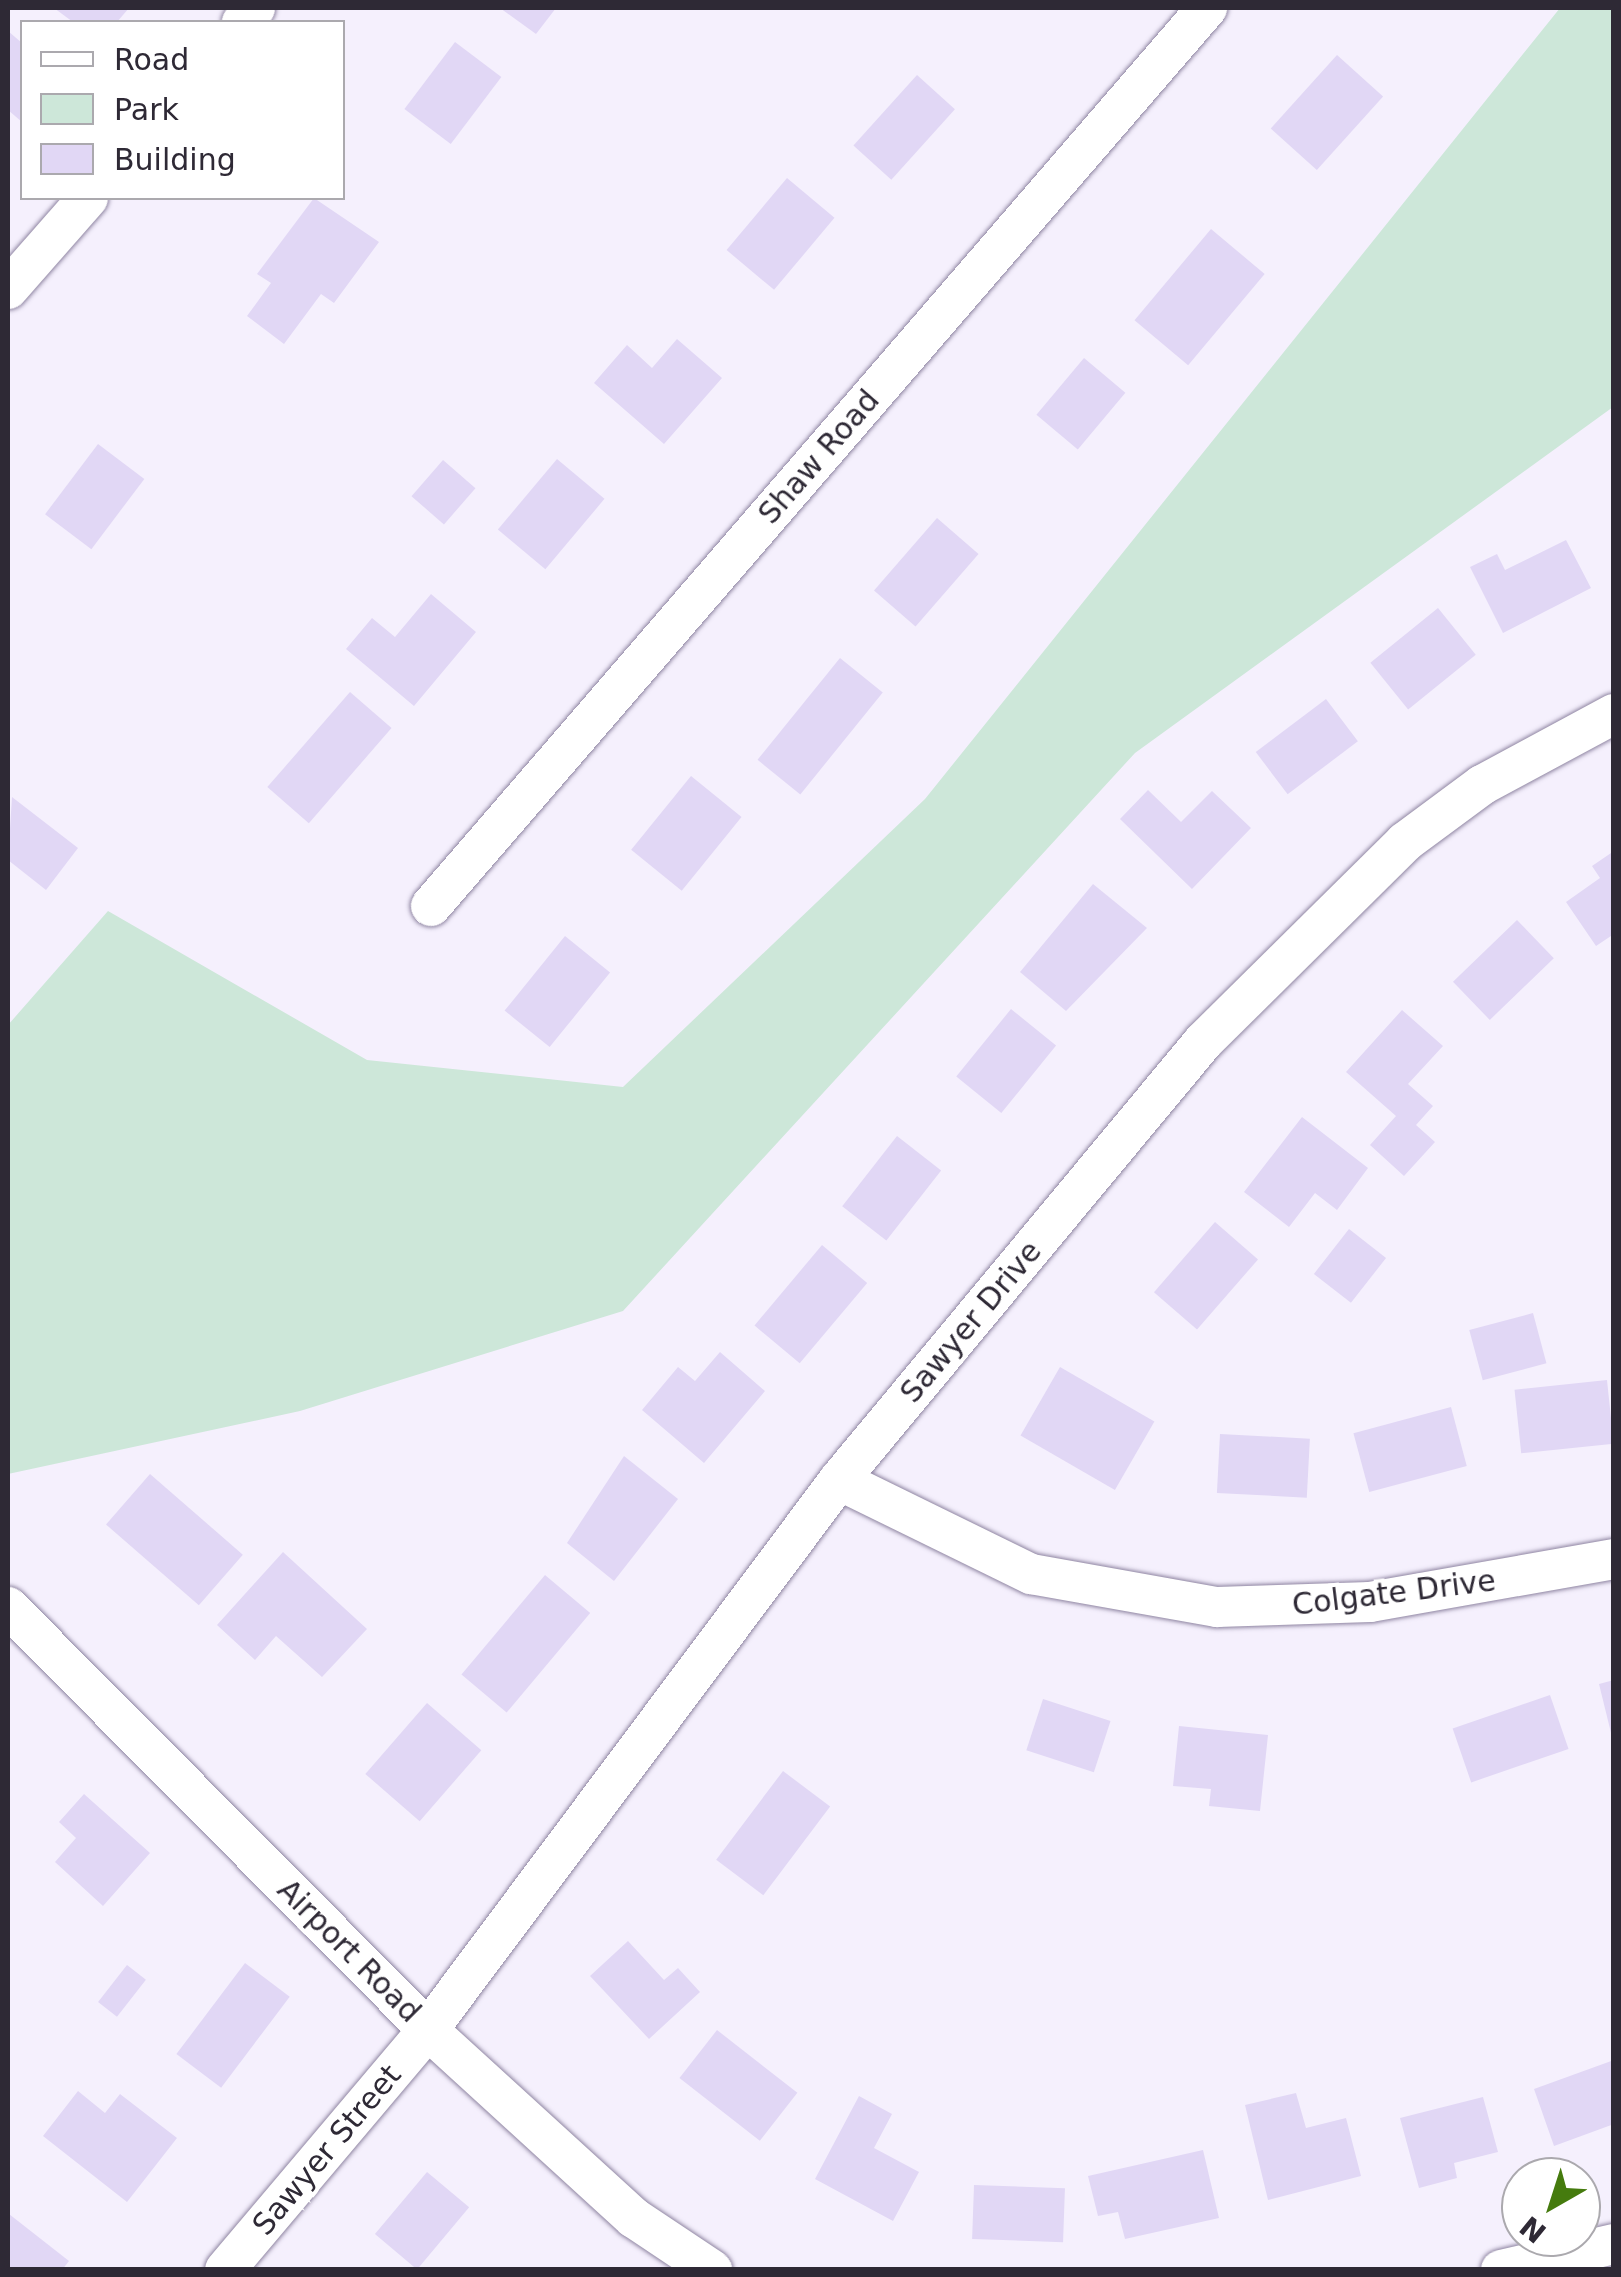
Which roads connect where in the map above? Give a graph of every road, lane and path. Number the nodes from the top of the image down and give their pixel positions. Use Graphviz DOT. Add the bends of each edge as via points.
graph roads {
  1 [pos="1206,8"];
  2 [pos="86,200"];
  3 [pos="8,288"];
  4 [pos="1614,714"];
  5 [pos="431,906"];
  6 [pos="840,1480"];
  7 [pos="1614,1559"];
  8 [pos="8,1607"];
  9 [pos="428,2030"];
  10 [pos="1614,2244"];
  11 [pos="225,2270"];
  12 [pos="712,2270"];
  13 [pos="1501,2270"];
  1 -- 5 [label="street, Shaw Road"];
  2 -- 3 [label="street"];
  4 -- 6 [label="street, Sawyer Drive" via="1482,785 1306,930"];
  6 -- 7 [label="street, Colgate Drive" via="1030,1574 1217,1607 1370,1602"];
  6 -- 9 [label="street, Sawyer Drive"];
  8 -- 9 [label="street, Airport Road"];
  9 -- 11 [label="street, Sawyer Street"];
  9 -- 12 [label="street, Airport Road" via="634,2218"];
  10 -- 13 [label="street"];
}
